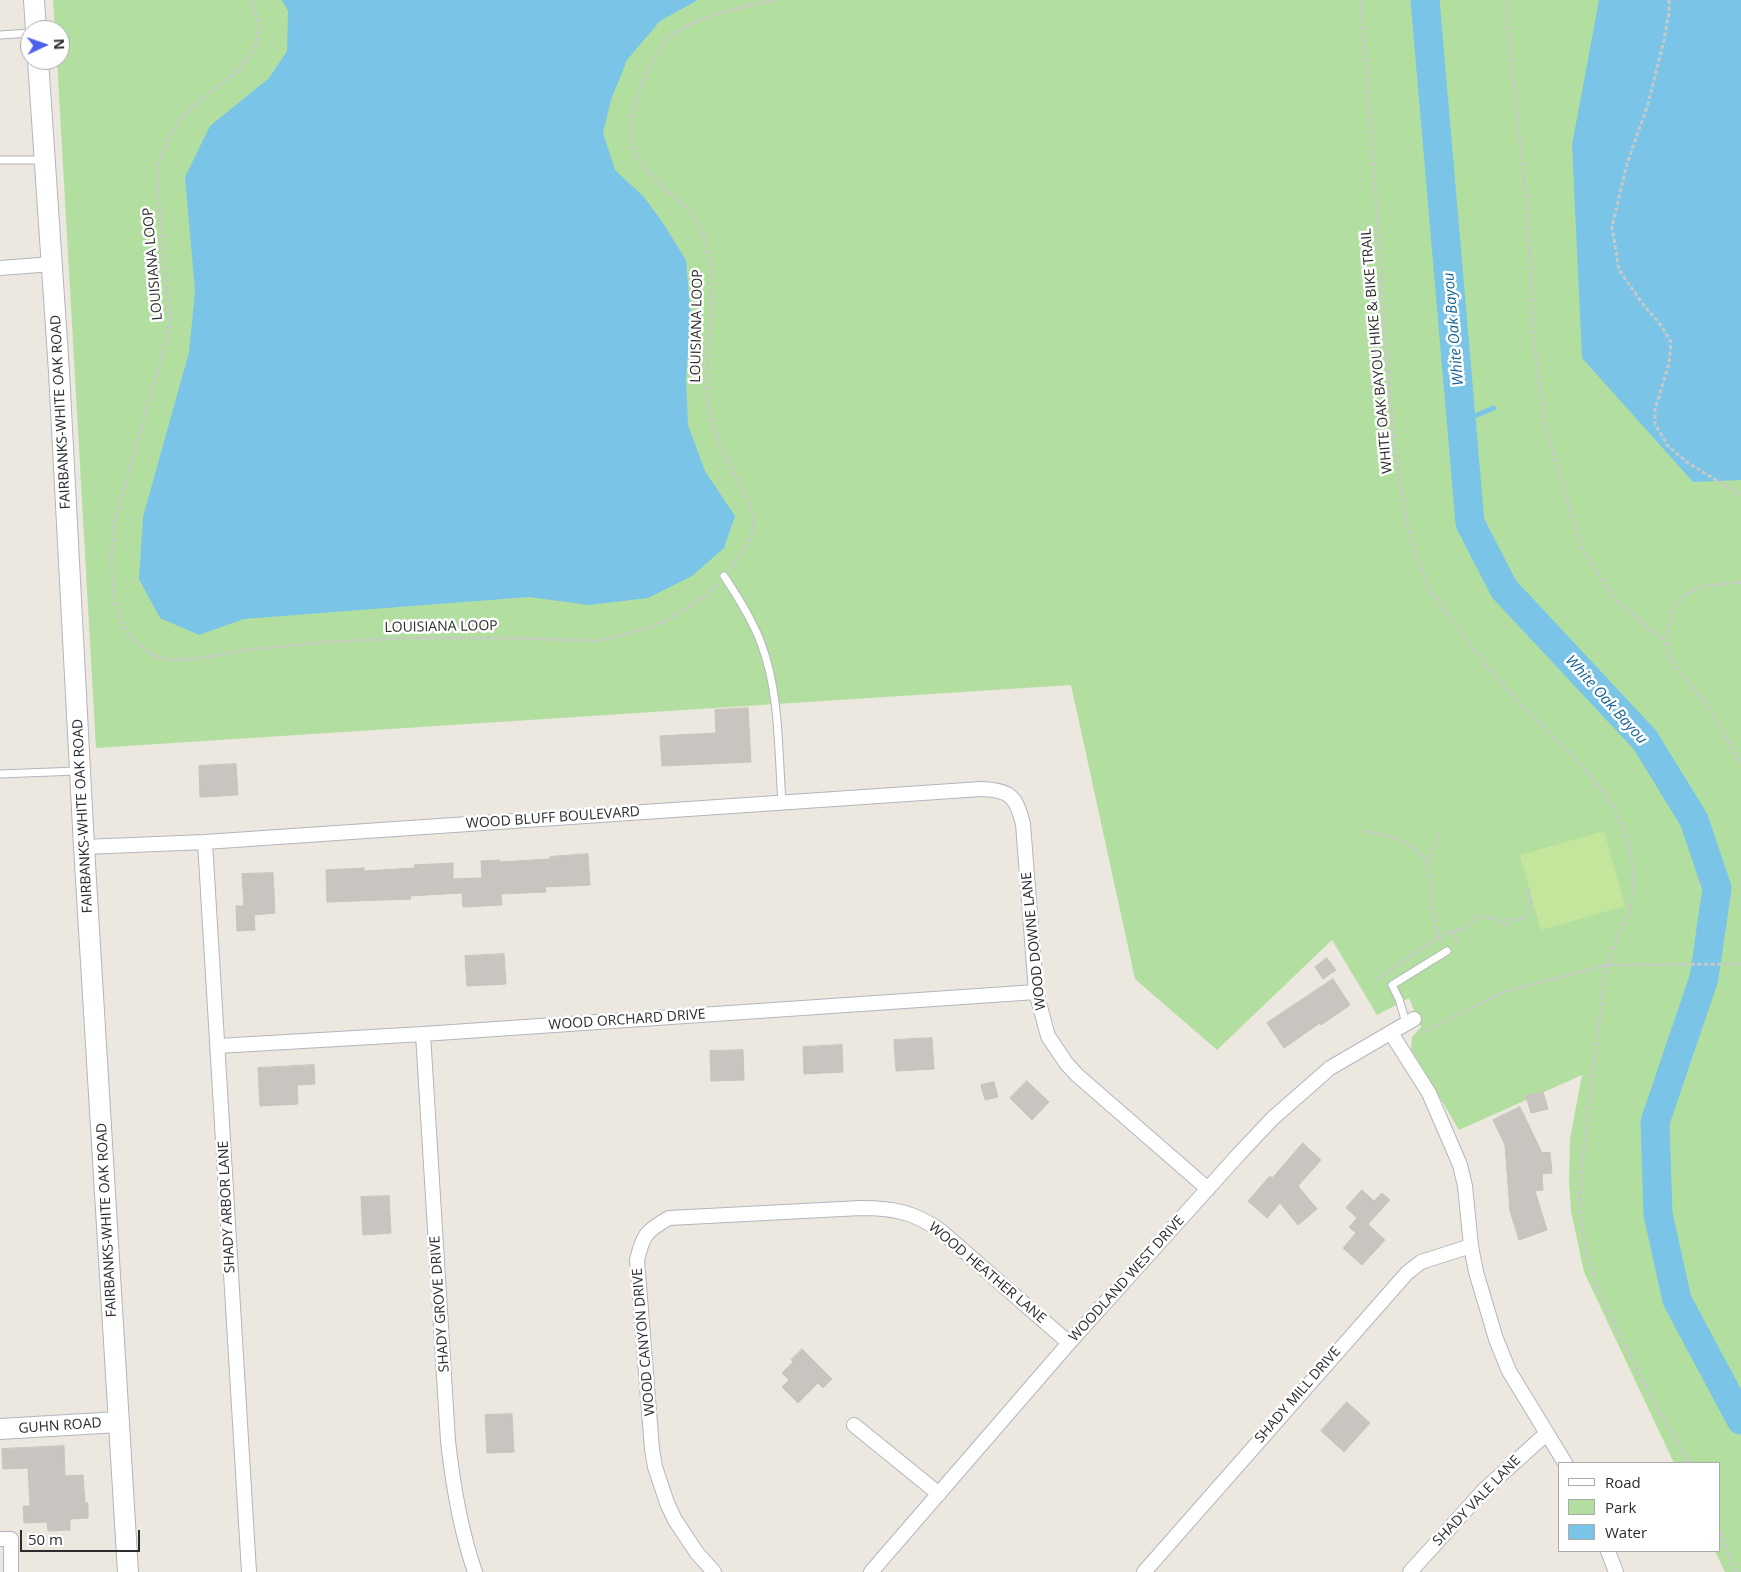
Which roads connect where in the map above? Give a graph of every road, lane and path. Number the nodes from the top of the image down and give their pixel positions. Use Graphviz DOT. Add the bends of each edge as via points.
graph roads {
  1 [pos="34,0"];
  2 [pos="251,0"];
  3 [pos="775,0"];
  4 [pos="1361,0"];
  5 [pos="1508,0"];
  6 [pos="1669,0"];
  7 [pos="35,20"];
  8 [pos="20,33"];
  9 [pos="0,34"];
  10 [pos="39,70"];
  11 [pos="0,160"];
  12 [pos="45,160"];
  13 [pos="52,264"];
  14 [pos="0,268"];
  15 [pos="1741,495"];
  16 [pos="724,576"];
  17 [pos="1741,582"];
  18 [pos="1668,645"];
  19 [pos="1741,764"];
  20 [pos="80,771"];
  21 [pos="0,774"];
  22 [pos="782,802"];
  23 [pos="1016,803"];
  24 [pos="1364,831"];
  25 [pos="1436,832"];
  26 [pos="205,842"];
  27 [pos="84,848"];
  28 [pos="1428,864"];
  29 [pos="1530,890"];
  30 [pos="1450,931"];
  31 [pos="1438,937"];
  32 [pos="1447,951"];
  33 [pos="1741,964"];
  34 [pos="1606,965"];
  35 [pos="1378,979"];
  36 [pos="1036,992"];
  37 [pos="1410,1021"];
  38 [pos="1391,1033"];
  39 [pos="423,1034"];
  40 [pos="218,1046"];
  41 [pos="1208,1189"];
  42 [pos="779,1213"];
  43 [pos="1471,1246"];
  44 [pos="1069,1343"];
  45 [pos="119,1422"];
  46 [pos="854,1425"];
  47 [pos="0,1429"];
  48 [pos="1546,1434"];
  49 [pos="1564,1462"];
  50 [pos="1689,1462"];
  51 [pos="939,1494"];
  52 [pos="1721,1534"];
  53 [pos="0,1539"];
  54 [pos="1608,1552"];
  55 [pos="11,1572"];
  56 [pos="128,1572"];
  57 [pos="250,1572"];
  58 [pos="475,1572"];
  59 [pos="714,1572"];
  60 [pos="871,1572"];
  61 [pos="1144,1572"];
  62 [pos="1410,1572"];
  63 [pos="1616,1572"];
  64 [pos="1736,1572"];
  1 -- 7 [label="street"];
  2 -- 16 [label="path, LOUISIANA LOOP" via="259,25 252,52 237,71 180,119 160,162 158,191 170,321 115,520 111,559 112,590 118,613 132,638 153,655 175,660 326,642 406,638 598,641 641,630 679,614 699,601"];
  3 -- 16 [label="path, LOUISIANA LOOP" via="697,21 675,33 649,68 630,120 631,138 638,158 695,218 708,252 711,288 708,402 718,439 750,506 753,521 749,540"];
  4 -- 34 [label="path, WHITE OAK BAYOU HIKE & BIKE TRAIL" via="1394,444 1409,534 1430,591 1487,666 1575,758 1618,814 1627,840 1633,894"];
  5 -- 18 [label="path" via="1511,61 1528,214 1534,336 1545,424 1581,548 1614,598"];
  6 -- 15 [label="path" via="1648,104 1627,164 1612,226 1619,270 1671,342 1655,409 1656,424 1668,446 1688,463"];
  8 -- 9 [label="lane"];
  10 -- 12 [label="street, FAIRBANKS-WHITE OAK ROAD"];
  11 -- 12 [label="lane"];
  12 -- 13 [label="street, FAIRBANKS-WHITE OAK ROAD"];
  13 -- 14 [label="street"];
  13 -- 20 [label="street, FAIRBANKS-WHITE OAK ROAD"];
  16 -- 22 [label="lane" via="754,627 767,660 775,702"];
  17 -- 18 [label="path" via="1699,587 1683,598 1672,612"];
  18 -- 19 [label="path" via="1670,659 1710,710"];
  20 -- 21 [label="lane"];
  20 -- 27 [label="street, FAIRBANKS-WHITE OAK ROAD"];
  22 -- 23 [label="street, WOOD BLUFF BOULEVARD" via="999,789"];
  22 -- 26 [label="street, WOOD BLUFF BOULEVARD"];
  23 -- 36 [label="street, WOOD DOWNE LANE" via="1023,824"];
  24 -- 28 [label="path" via="1407,842"];
  25 -- 28 [label="path" via="1438,837"];
  26 -- 27 [label="street, WOOD BLUFF BOULEVARD"];
  26 -- 40 [label="street, SHADY ARBOR LANE"];
  27 -- 45 [label="street, FAIRBANKS-WHITE OAK ROAD"];
  28 -- 31 [label="path"];
  29 -- 30 [label="path" via="1529,913 1520,921 1508,919 1507,925 1496,918 1480,916 1465,929"];
  30 -- 31 [label="path"];
  30 -- 32 [label="path" via="1457,943"];
  31 -- 32 [label="path"];
  31 -- 35 [label="path"];
  32 -- 37 [label="lane" via="1392,985"];
  33 -- 34 [label="path"];
  34 -- 37 [label="path" via="1503,992 1420,1033 1415,1031"];
  34 -- 50 [label="path, WHITE OAK BAYOU HIKE & BIKE TRAIL" via="1581,1173 1580,1218 1598,1290 1655,1406"];
  36 -- 39 [label="street, WOOD ORCHARD DRIVE"];
  36 -- 41 [label="street, WOOD DOWNE LANE" via="1048,1036 1066,1063"];
  37 -- 38 [label="street, WOODLAND WEST DRIVE"];
  38 -- 41 [label="street, WOODLAND WEST DRIVE" via="1330,1068 1302,1091 1259,1132"];
  38 -- 43 [label="street" via="1429,1093 1451,1141 1465,1186"];
  39 -- 40 [label="street, WOOD ORCHARD DRIVE"];
  39 -- 58 [label="street, SHADY GROVE DRIVE" via="450,1457 458,1516"];
  40 -- 57 [label="street, SHADY ARBOR LANE"];
  41 -- 44 [label="street, WOODLAND WEST DRIVE"];
  42 -- 44 [label="street, WOOD HEATHER LANE" via="881,1208 925,1220"];
  42 -- 59 [label="street, WOOD CANYON DRIVE" via="669,1218 645,1235 637,1260 655,1467 675,1520"];
  43 -- 48 [label="street" via="1496,1339 1509,1371"];
  43 -- 61 [label="street, SHADY MILL DRIVE" via="1422,1262 1407,1272"];
  44 -- 51 [label="street, WOODLAND WEST DRIVE"];
  45 -- 47 [label="street, GUHN ROAD"];
  45 -- 56 [label="street, FAIRBANKS-WHITE OAK ROAD"];
  46 -- 51 [label="street"];
  48 -- 49 [label="street"];
  48 -- 62 [label="street, SHADY VALE LANE" via="1484,1490"];
  51 -- 60 [label="street, WOODLAND WEST DRIVE"];
  52 -- 64 [label="path"];
  53 -- 55 [label="street" via="11,1539"];
  54 -- 63 [label="street"];
}
